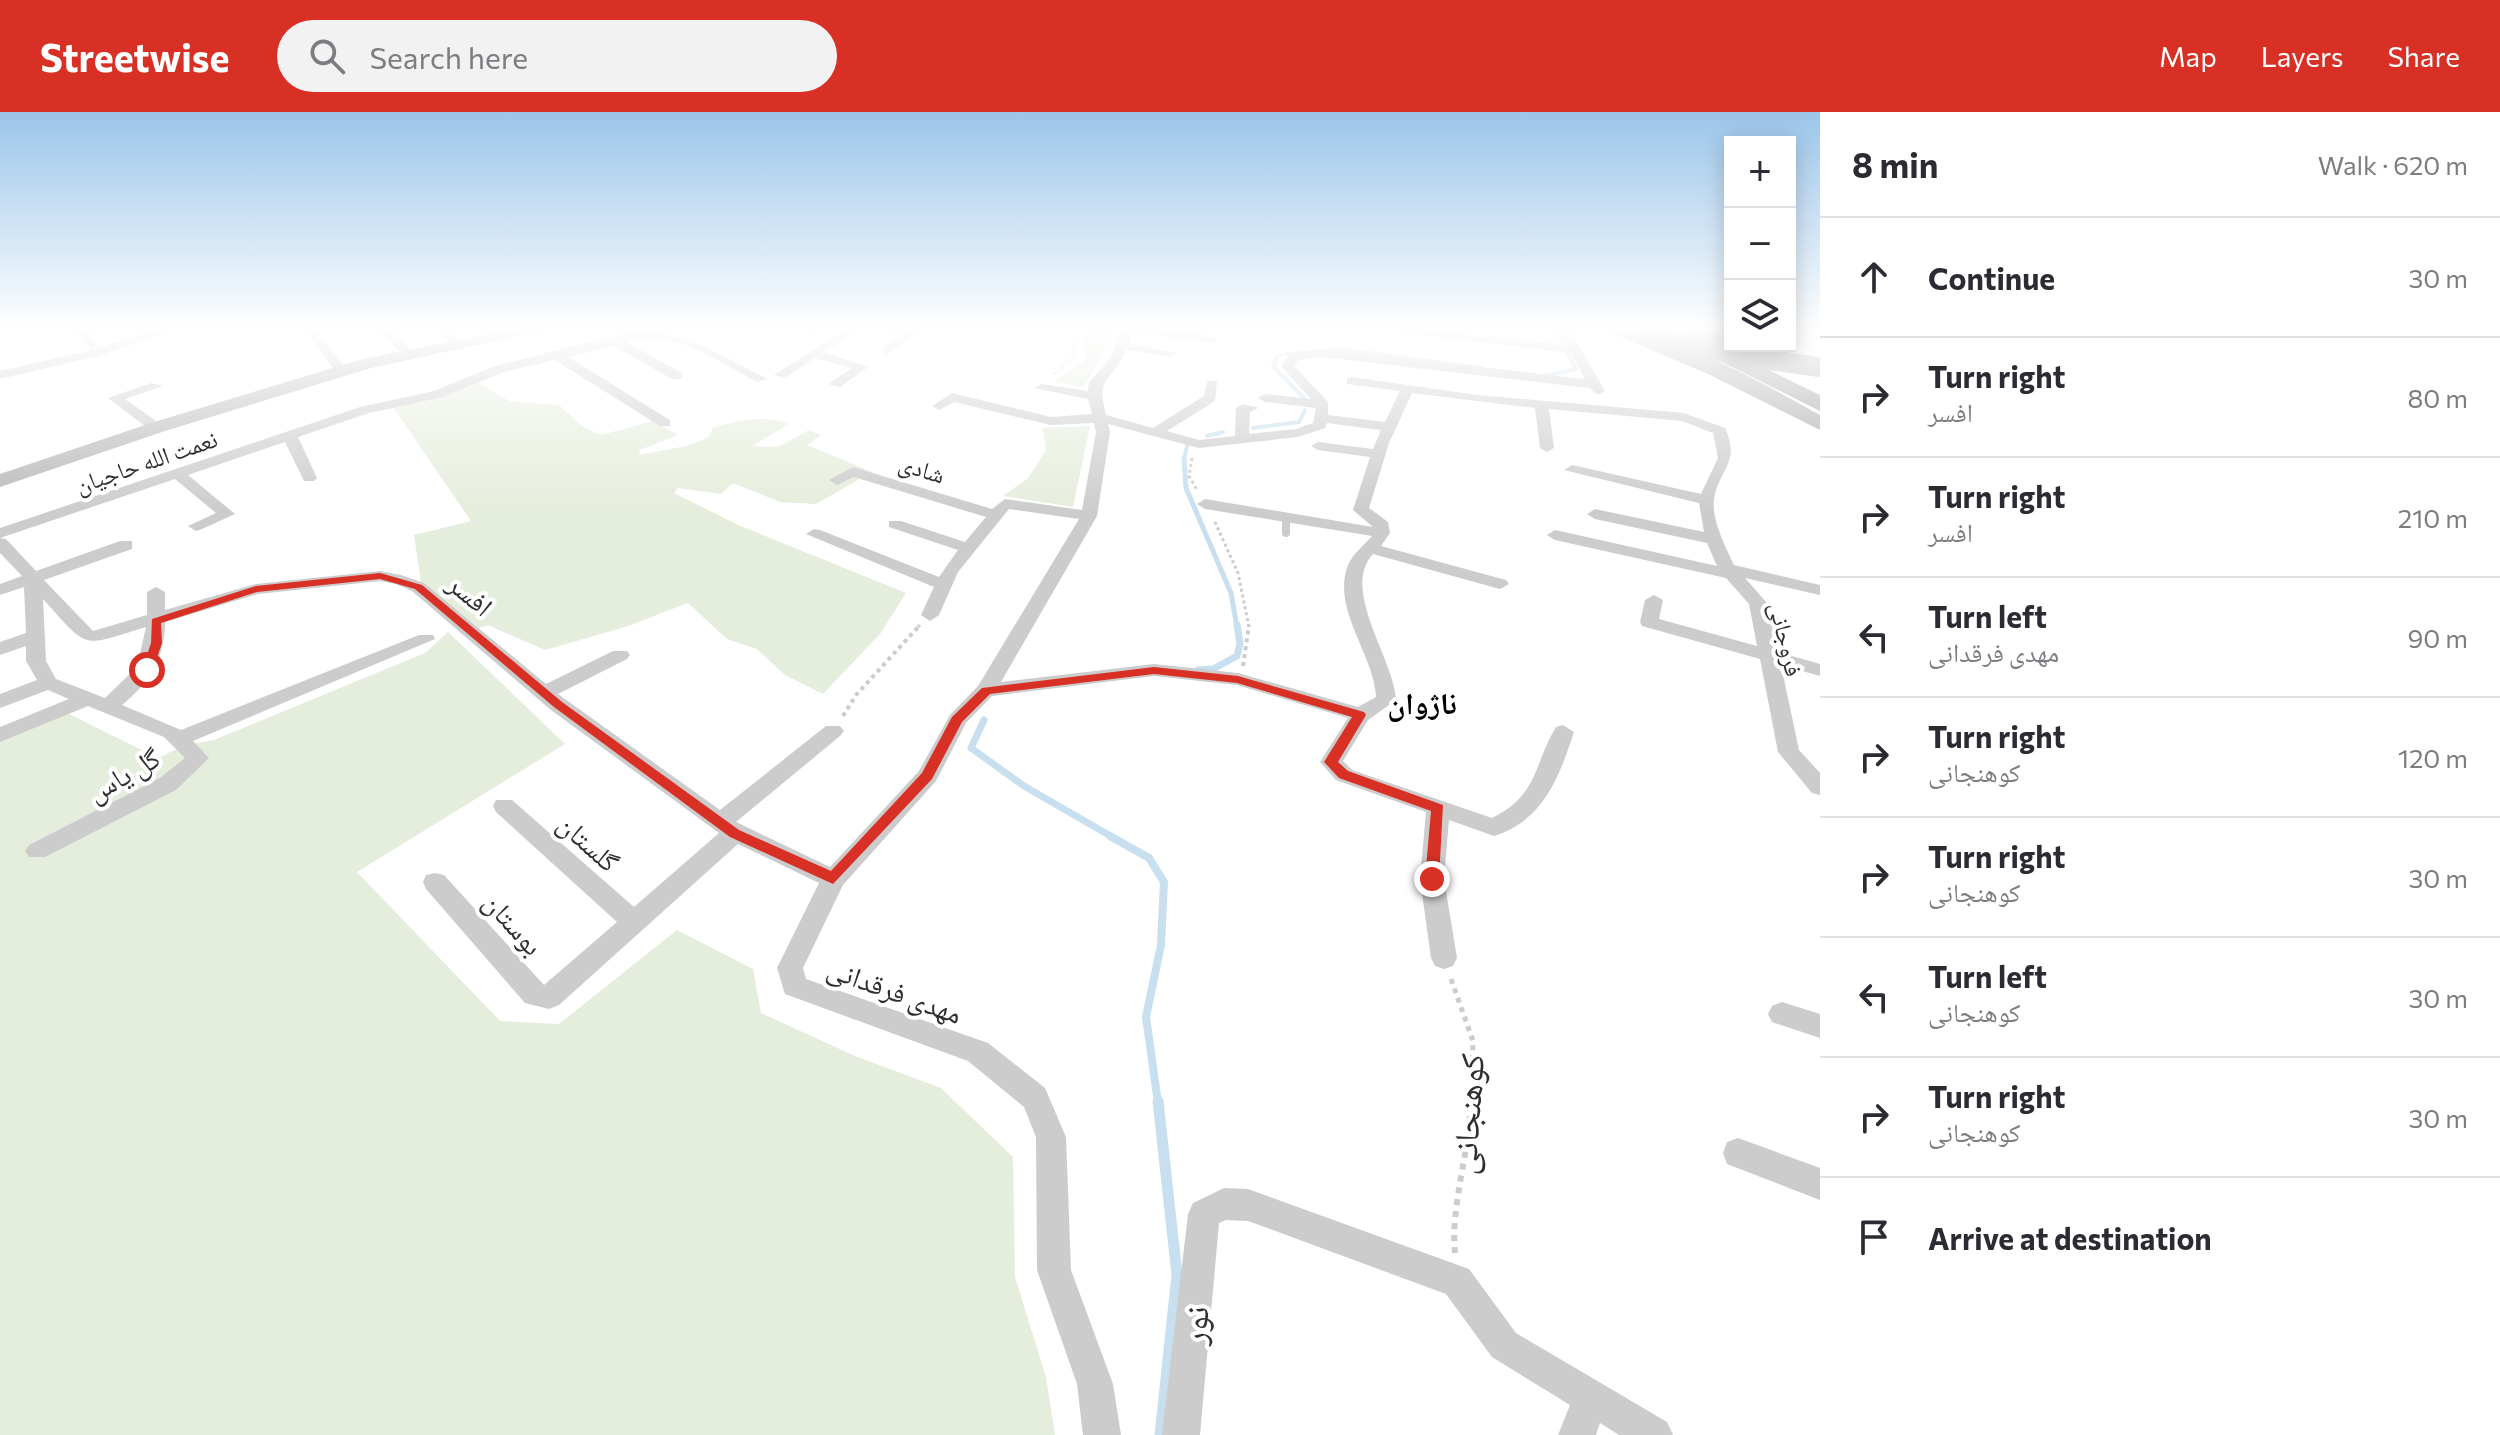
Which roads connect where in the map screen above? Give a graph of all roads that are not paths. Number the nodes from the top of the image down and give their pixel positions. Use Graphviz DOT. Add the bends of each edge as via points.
graph roads {
  1 [pos="150,388"];
  2 [pos="264,388"];
  3 [pos="291,388"];
  4 [pos="454,388"];
  5 [pos="609,388"];
  6 [pos="1041,388"];
  7 [pos="1096,388"];
  8 [pos="1211,388"];
  9 [pos="1304,388"];
  10 [pos="1408,388"];
  11 [pos="1595,388"];
  12 [pos="1751,388"];
  13 [pos="1790,388"];
  14 [pos="1265,398"];
  15 [pos="1541,403"];
  16 [pos="1820,404"];
  17 [pos="939,406"];
  18 [pos="1097,407"];
  19 [pos="1251,408"];
  20 [pos="1608,410"];
  21 [pos="1322,412"];
  22 [pos="150,423"];
  23 [pos="665,423"];
  24 [pos="1820,424"];
  25 [pos="1390,427"];
  26 [pos="1154,433"];
  27 [pos="290,436"];
  28 [pos="1242,438"];
  29 [pos="1318,446"];
  30 [pos="1547,448"];
  31 [pos="1379,454"];
  32 [pos="900,469"];
  33 [pos="1572,470"];
  34 [pos="0,474"];
  35 [pos="178,474"];
  36 [pos="309,478"];
  37 [pos="837,480"];
  38 [pos="0,481"];
  39 [pos="886,482"];
  40 [pos="1706,500"];
  41 [pos="1205,504"];
  42 [pos="1595,514"];
  43 [pos="995,515"];
  44 [pos="1089,516"];
  45 [pos="895,524"];
  46 [pos="196,526"];
  47 [pos="0,533"];
  48 [pos="814,534"];
  49 [pos="1555,535"];
  50 [pos="1714,539"];
  51 [pos="1378,541"];
  52 [pos="0,543"];
  53 [pos="126,545"];
  54 [pos="968,548"];
  55 [pos="1729,571"];
  56 [pos="33,577"];
  57 [pos="1500,584"];
  58 [pos="944,585"];
  59 [pos="0,590"];
  60 [pos="1820,590"];
  61 [pos="156,592"];
  62 [pos="1654,600"];
  63 [pos="930,615"];
  64 [pos="156,621"];
  65 [pos="33,637"];
  66 [pos="426,639"];
  67 [pos="0,649"];
  68 [pos="620,655"];
  69 [pos="1767,655"];
  70 [pos="1820,670"];
  71 [pos="48,683"];
  72 [pos="986,690"];
  73 [pos="545,693"];
  74 [pos="85,700"];
  75 [pos="0,701"];
  76 [pos="109,705"];
  77 [pos="1360,715"];
  78 [pos="833,731"];
  79 [pos="1563,732"];
  80 [pos="0,735"];
  81 [pos="178,739"];
  82 [pos="1820,787"];
  83 [pos="504,806"];
  84 [pos="1438,808"];
  85 [pos="728,828"];
  86 [pos="37,851"];
  87 [pos="833,879"];
  88 [pos="435,882"];
  89 [pos="634,922"];
  90 [pos="1444,958"];
  91 [pos="1782,1014"];
  92 [pos="1820,1026"];
  93 [pos="1738,1153"];
  94 [pos="1820,1184"];
  95 [pos="1591,1399"];
  96 [pos="1102,1435"];
  97 [pos="1181,1435"];
  98 [pos="1577,1435"];
  99 [pos="1654,1435"];
  1 -- 22 [label="street" via="115,398"];
  2 -- 22 [label="main road"];
  3 -- 38 [label="main road"];
  4 -- 27 [label="street, نعمت الله حاجیان"];
  5 -- 23 [label="street"];
  6 -- 18 [label="street"];
  7 -- 18 [label="street"];
  8 -- 26 [label="street" via="1210,398"];
  9 -- 21 [label="street"];
  10 -- 15 [label="street"];
  10 -- 25 [label="street"];
  11 -- 20 [label="street"];
  12 -- 24 [label="main road"];
  13 -- 16 [label="highway"];
  14 -- 21 [label="street"];
  15 -- 20 [label="street"];
  15 -- 30 [label="street"];
  17 -- 18 [label="street" via="952,397 1051,421"];
  18 -- 26 [label="street"];
  18 -- 44 [label="street, مهدی فرقدانی" via="1103,432"];
  19 -- 28 [label="street" via="1243,408"];
  20 -- 40 [label="street" via="1684,417 1720,431 1725,458"];
  21 -- 25 [label="street"];
  21 -- 28 [label="street" via="1320,425 1298,433"];
  22 -- 34 [label="main road"];
  25 -- 31 [label="street"];
  26 -- 28 [label="street" via="1199,444"];
  27 -- 35 [label="street, نعمت الله حاجیان"];
  27 -- 36 [label="street"];
  29 -- 31 [label="street"];
  31 -- 51 [label="street" via="1361,510 1380,522"];
  32 -- 39 [label="street"];
  33 -- 40 [label="street"];
  35 -- 46 [label="street" via="227,514"];
  35 -- 47 [label="street, نعمت الله حاجیان"];
  37 -- 39 [label="street, شادی" via="850,471"];
  39 -- 43 [label="street, شادی"];
  40 -- 50 [label="street, فروجانی"];
  41 -- 51 [label="street"];
  42 -- 50 [label="street"];
  43 -- 44 [label="street" via="1008,503"];
  43 -- 54 [label="street"];
  44 -- 72 [label="street, مهدی فرقدانی"];
  45 -- 54 [label="street"];
  48 -- 58 [label="street"];
  49 -- 55 [label="street"];
  50 -- 55 [label="street, فروجانی"];
  51 -- 57 [label="street"];
  51 -- 77 [label="street" via="1357,563 1354,601 1387,694"];
  52 -- 56 [label="street, افسر"];
  53 -- 56 [label="street"];
  54 -- 58 [label="street"];
  55 -- 60 [label="street"];
  55 -- 69 [label="street, فروجانی" via="1758,603"];
  56 -- 59 [label="street"];
  56 -- 64 [label="street, افسر" via="87,636"];
  56 -- 65 [label="street"];
  58 -- 63 [label="street"];
  61 -- 64 [label="street"];
  62 -- 69 [label="street" via="1649,622"];
  64 -- 73 [label="street, افسر" via="256,589 380,576 418,587"];
  64 -- 76 [label="street" via="147,670"];
  65 -- 67 [label="street"];
  65 -- 71 [label="street" via="36,661"];
  66 -- 81 [label="street"];
  68 -- 73 [label="street"];
  69 -- 70 [label="street"];
  69 -- 82 [label="street, فروجانی" via="1789,752"];
  71 -- 74 [label="street, گل یاس"];
  71 -- 75 [label="street"];
  72 -- 77 [label="street" via="1154,670 1238,679"];
  72 -- 87 [label="street, مهدی فرقدانی" via="957,720 928,776"];
  73 -- 85 [label="street, افسر"];
  74 -- 76 [label="street, گل یاس"];
  74 -- 80 [label="street"];
  76 -- 81 [label="street, گل یاس"];
  77 -- 84 [label="street" via="1331,762 1335,770"];
  78 -- 85 [label="street"];
  79 -- 84 [label="street" via="1542,790 1518,817 1494,827"];
  81 -- 86 [label="street, گل یاس" via="198,758 168,784"];
  83 -- 89 [label="street, گلستان"];
  84 -- 90 [label="street" via="1432,879"];
  85 -- 87 [label="street, افسر"];
  85 -- 89 [label="street"];
  87 -- 96 [label="street, مهدی فرقدانی" via="790,968 794,986 978,1052 1035,1098 1051,1137 1054,1270 1095,1384"];
  88 -- 89 [label="street, بوستان" via="535,995 549,997"];
  91 -- 92 [label="street"];
  93 -- 94 [label="street"];
  95 -- 97 [label="street, نور" via="1504,1345 1457,1281 1248,1205 1224,1204 1204,1214"];
  95 -- 98 [label="street"];
  95 -- 99 [label="street"];
}
